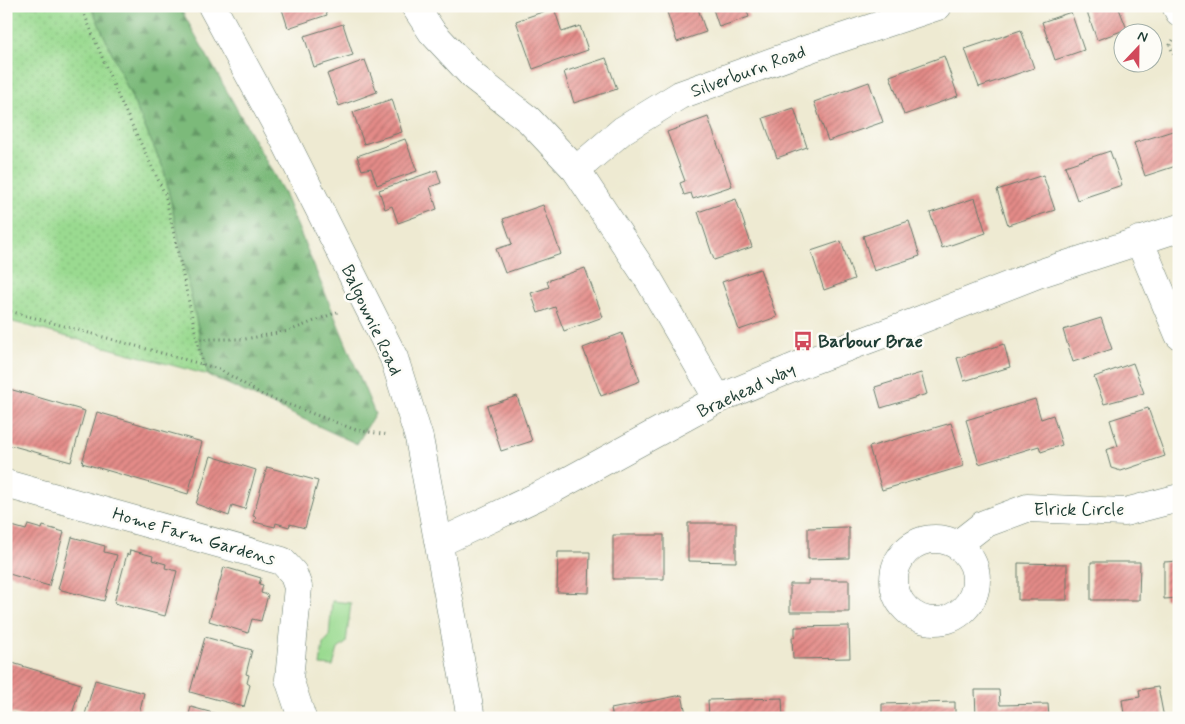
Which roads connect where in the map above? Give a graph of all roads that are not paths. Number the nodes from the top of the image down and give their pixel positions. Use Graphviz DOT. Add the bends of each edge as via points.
graph roads {
  1 [pos="212,6"];
  2 [pos="415,6"];
  3 [pos="938,6"];
  4 [pos="1176,6"];
  5 [pos="1179,12"];
  6 [pos="576,170"];
  7 [pos="1179,228"];
  8 [pos="1139,240"];
  9 [pos="1179,335"];
  10 [pos="718,400"];
  11 [pos="6,484"];
  12 [pos="1179,498"];
  13 [pos="439,543"];
  14 [pos="957,545"];
  15 [pos="302,718"];
  16 [pos="471,718"];
  1 -- 13 [label="street, Balgownie Road" via="284,139 394,358 416,430"];
  2 -- 6 [label="street" via="432,32 474,77 529,120"];
  3 -- 6 [label="street, Silverburn Road" via="680,95 623,130"];
  4 -- 5 [label="street"];
  6 -- 10 [label="street" via="649,280"];
  7 -- 8 [label="street, Braehead Way"];
  8 -- 9 [label="street"];
  8 -- 10 [label="street, Braehead Way" via="1038,274 800,364"];
  10 -- 13 [label="street, Braehead Way" via="555,488"];
  11 -- 15 [label="street, Home Farm Gardens" via="282,561 293,574 298,587 289,679"];
  12 -- 14 [label="street, Elrick Circle" via="1125,512 1027,508 984,524"];
  13 -- 16 [label="street, Balgownie Road"];
}
